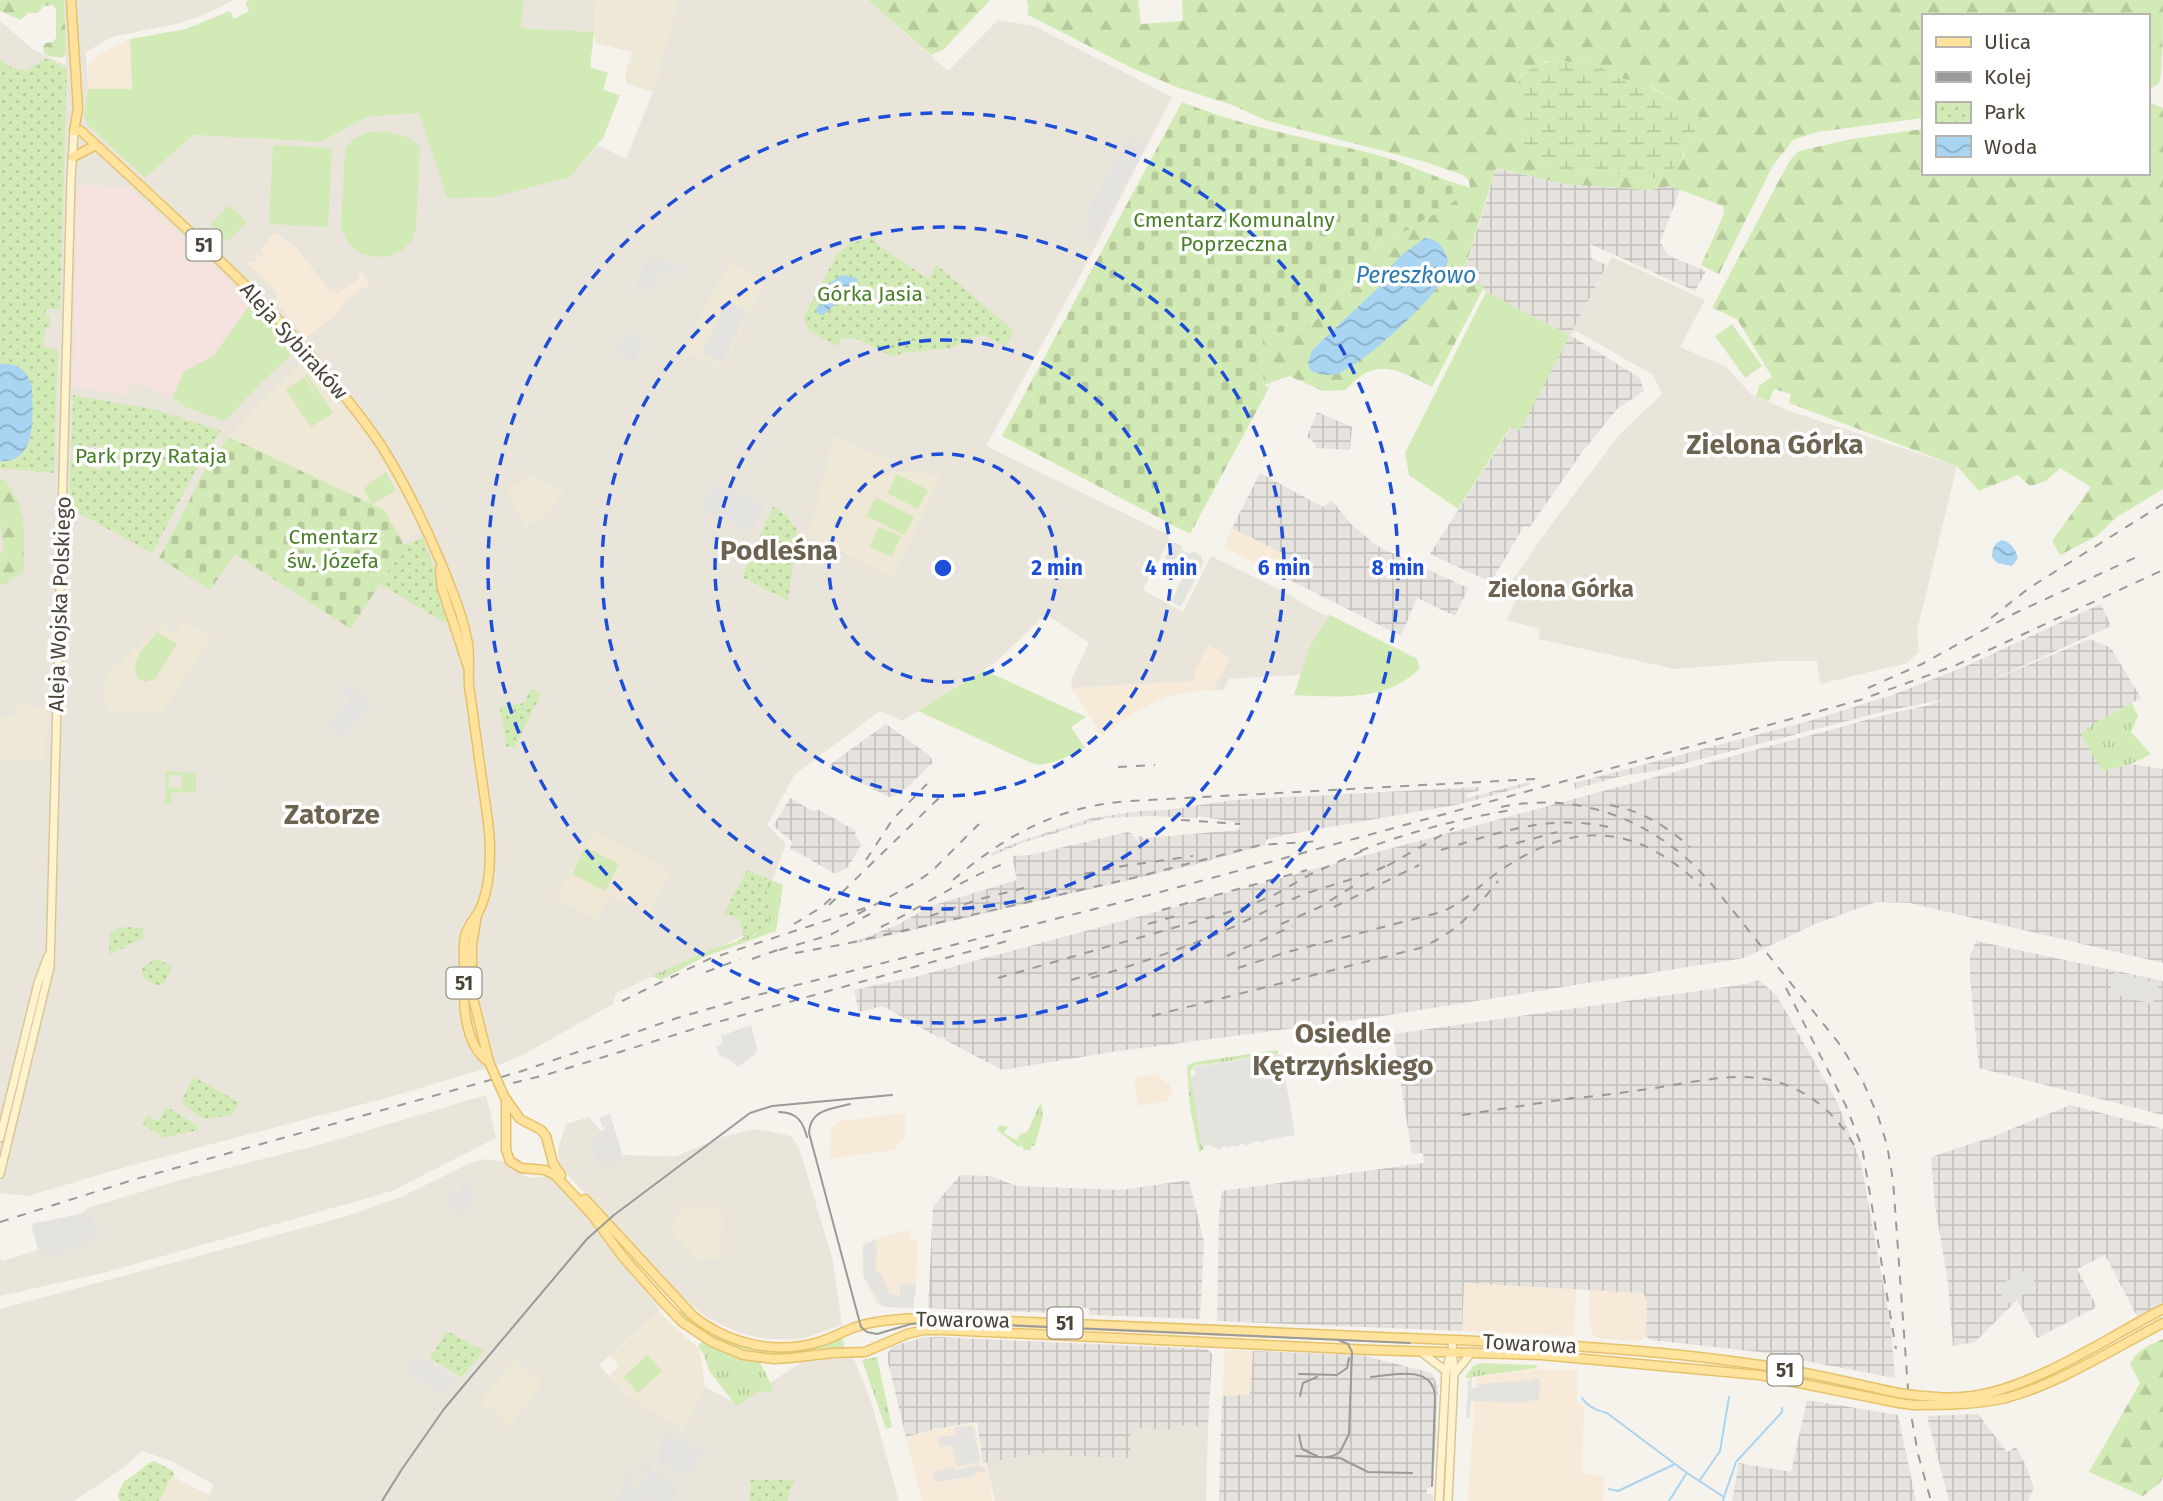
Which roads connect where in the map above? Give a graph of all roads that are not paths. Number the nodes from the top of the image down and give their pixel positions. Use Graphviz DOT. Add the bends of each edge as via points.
graph roads {
  1 [pos="71,0"];
  2 [pos="74,131"];
  3 [pos="96,145"];
  4 [pos="73,157"];
  5 [pos="50,952"];
  6 [pos="506,1099"];
  7 [pos="0,1138"];
  8 [pos="0,1174"];
  9 [pos="2163,1309"];
  10 [pos="2163,1323"];
  11 [pos="1452,1340"];
  12 [pos="1420,1351"];
  13 [pos="1451,1352"];
  14 [pos="1472,1352"];
  15 [pos="1450,1373"];
  16 [pos="1822,1377"];
  17 [pos="1817,1386"];
  18 [pos="1898,1398"];
  19 [pos="1439,1501"];
  20 [pos="1448,1501"];
  1 -- 2 [label="main road, Aleja Wojska Polskiego"];
  2 -- 3 [label="main road, Aleja Sybiraków / 51" via="81,131"];
  2 -- 4 [label="main road, Aleja Wojska Polskiego"];
  3 -- 4 [label="main road"];
  3 -- 6 [label="main road, Aleja Sybiraków / 51, bridge" via="239,278 315,360 384,449 439,559 442,588 463,640 468,667 490,836 482,902 465,937 463,999 472,1037"];
  4 -- 5 [label="main road, Aleja Wojska Polskiego"];
  5 -- 7 [label="main road, Aleja Wojska Polskiego" via="37,986"];
  5 -- 8 [label="main road, Aleja Wojska Polskiego"];
  6 -- 11 [label="main road, Towarowa / 51" via="520,1119 544,1133 559,1173 675,1298 708,1326 746,1343 779,1348 810,1344 860,1325 929,1318"];
  6 -- 12 [label="main road, Towarowa / 51" via="510,1161 555,1175 682,1322 732,1351 790,1358 867,1352 907,1334 934,1329"];
  9 -- 18 [label="main road, Towarowa / 51, bridge" via="2008,1388 1971,1396"];
  10 -- 18 [label="main road, Towarowa / 51, bridge" via="2063,1375 2011,1396 1914,1405"];
  11 -- 13 [label="main road"];
  11 -- 16 [label="main road, Towarowa / 51" via="1726,1360"];
  12 -- 13 [label="main road, Towarowa / 51"];
  12 -- 15 [label="main road"];
  13 -- 14 [label="main road, Towarowa / 51"];
  13 -- 15 [label="main road"];
  14 -- 15 [label="main road"];
  14 -- 17 [label="main road, Towarowa / 51" via="1746,1374"];
  15 -- 19 [label="main road"];
  15 -- 20 [label="main road"];
  16 -- 17 [label="main road" via="1824,1383"];
  16 -- 18 [label="main road, Towarowa / 51"];
  17 -- 18 [label="main road, Towarowa / 51"];
}
